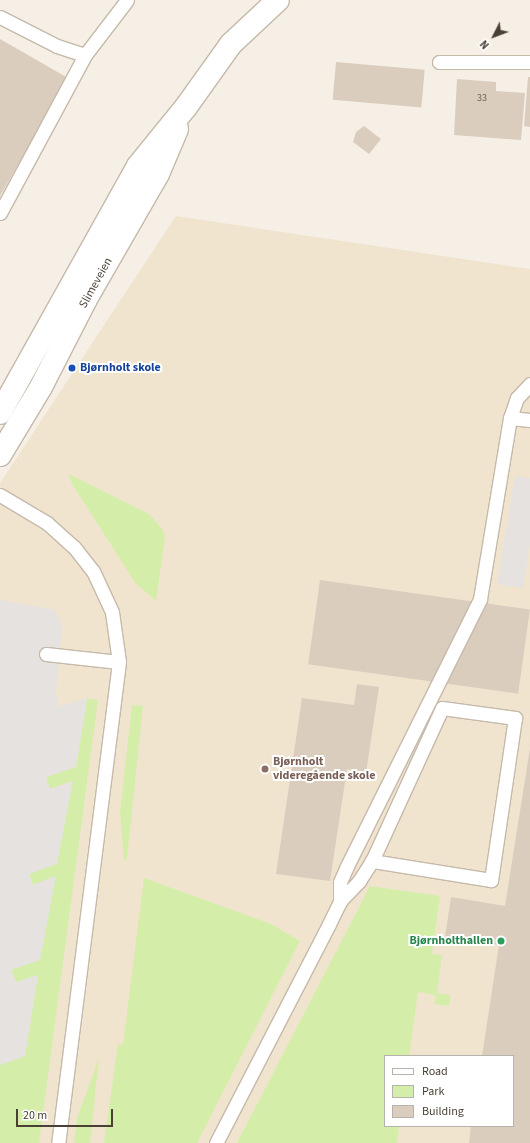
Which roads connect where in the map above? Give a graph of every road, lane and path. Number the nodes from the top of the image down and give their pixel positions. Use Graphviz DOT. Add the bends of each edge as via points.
graph roads {
  1 [pos="127,0"];
  2 [pos="278,0"];
  3 [pos="0,17"];
  4 [pos="85,55"];
  5 [pos="439,62"];
  6 [pos="530,62"];
  7 [pos="186,107"];
  8 [pos="0,213"];
  9 [pos="530,384"];
  10 [pos="0,413"];
  11 [pos="510,418"];
  12 [pos="530,420"];
  13 [pos="0,455"];
  14 [pos="0,495"];
  15 [pos="46,654"];
  16 [pos="119,662"];
  17 [pos="372,861"];
  18 [pos="340,901"];
  19 [pos="58,1143"];
  20 [pos="216,1143"];
  1 -- 4 [label="lane"];
  2 -- 7 [label="street, Slimeveien" via="231,44"];
  3 -- 4 [label="lane" via="57,46"];
  4 -- 8 [label="lane"];
  5 -- 6 [label="lane"];
  7 -- 10 [label="street, Slimeveien" via="138,166"];
  7 -- 13 [label="street, Slimeveien" via="158,174 86,300 41,387"];
  9 -- 11 [label="lane" via="517,398"];
  11 -- 12 [label="lane"];
  11 -- 18 [label="lane" via="480,599 347,866 340,882"];
  14 -- 16 [label="lane" via="47,522 74,547 93,571 112,612"];
  15 -- 16 [label="lane"];
  16 -- 19 [label="lane"];
  17 -- 17 [label="lane" via="491,880 515,718 442,708"];
  17 -- 18 [label="lane"];
  18 -- 20 [label="lane"];
}
